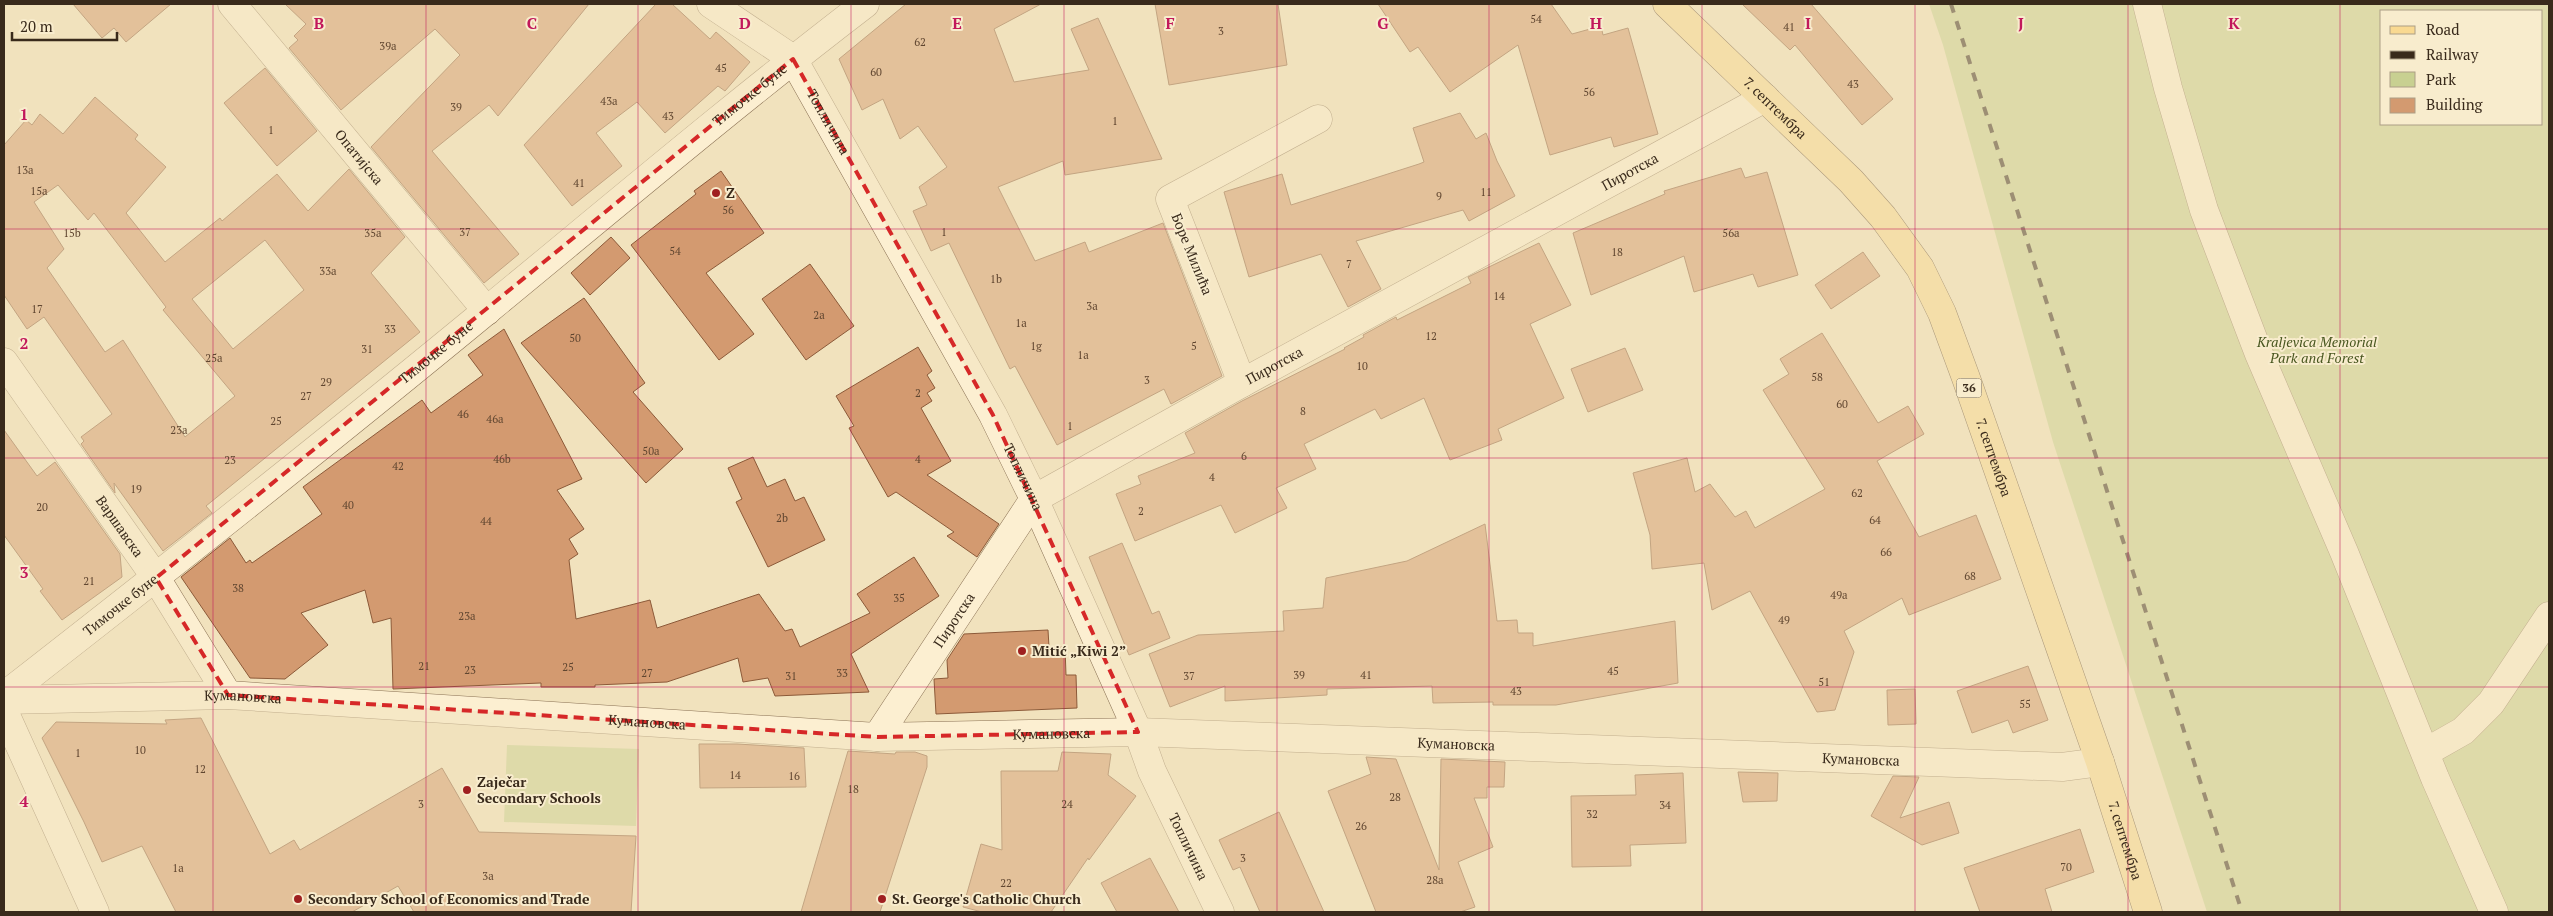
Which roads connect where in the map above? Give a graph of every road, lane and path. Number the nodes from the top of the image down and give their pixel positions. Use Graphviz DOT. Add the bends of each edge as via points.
graph roads {
  1 [pos="232,4"];
  2 [pos="711,4"];
  3 [pos="865,4"];
  4 [pos="1667,4"];
  5 [pos="2147,4"];
  6 [pos="793,59"];
  7 [pos="1765,98"];
  8 [pos="1318,119"];
  9 [pos="487,311"];
  10 [pos="4,362"];
  11 [pos="1242,383"];
  12 [pos="1034,499"];
  13 [pos="156,578"];
  14 [pos="2549,616"];
  15 [pos="228,696"];
  16 [pos="4,698"];
  17 [pos="4,711"];
  18 [pos="1138,732"];
  19 [pos="877,737"];
  20 [pos="2426,752"];
  21 [pos="2100,762"];
  22 [pos="95,912"];
  23 [pos="1220,912"];
  24 [pos="2148,912"];
  25 [pos="2494,912"];
  1 -- 9 [label="street, Опатијска"];
  2 -- 6 [label="street"];
  3 -- 6 [label="street, Тимочке буне"];
  4 -- 7 [label="main road, 7. септембра / 36"];
  5 -- 20 [label="street" via="2211,228 2259,354"];
  6 -- 9 [label="street, Тимочке буне"];
  6 -- 12 [label="street, Топличина" via="993,415"];
  7 -- 11 [label="street, Пиротска"];
  7 -- 21 [label="main road, 7. септембра / 36" via="1851,181 1920,268 1942,313 1966,378"];
  8 -- 11 [label="street, Боре Милића" via="1170,199"];
  9 -- 13 [label="street, Тимочке буне"];
  10 -- 13 [label="street, Варшавска"];
  11 -- 12 [label="street, Пиротска"];
  12 -- 18 [label="street, Топличина"];
  12 -- 19 [label="street, Пиротска"];
  13 -- 15 [label="street, Варшавска"];
  13 -- 16 [label="street, Тимочке буне"];
  14 -- 20 [label="street" via="2491,703 2463,731"];
  15 -- 16 [label="street, Кумановска"];
  15 -- 19 [label="street, Кумановска"];
  17 -- 22 [label="street"];
  18 -- 19 [label="street, Кумановска"];
  18 -- 21 [label="street, Кумановска" via="2062,767"];
  18 -- 23 [label="street, Топличина" via="1152,771"];
  20 -- 25 [label="street"];
  21 -- 24 [label="main road, 7. септембра / 36"];
}
